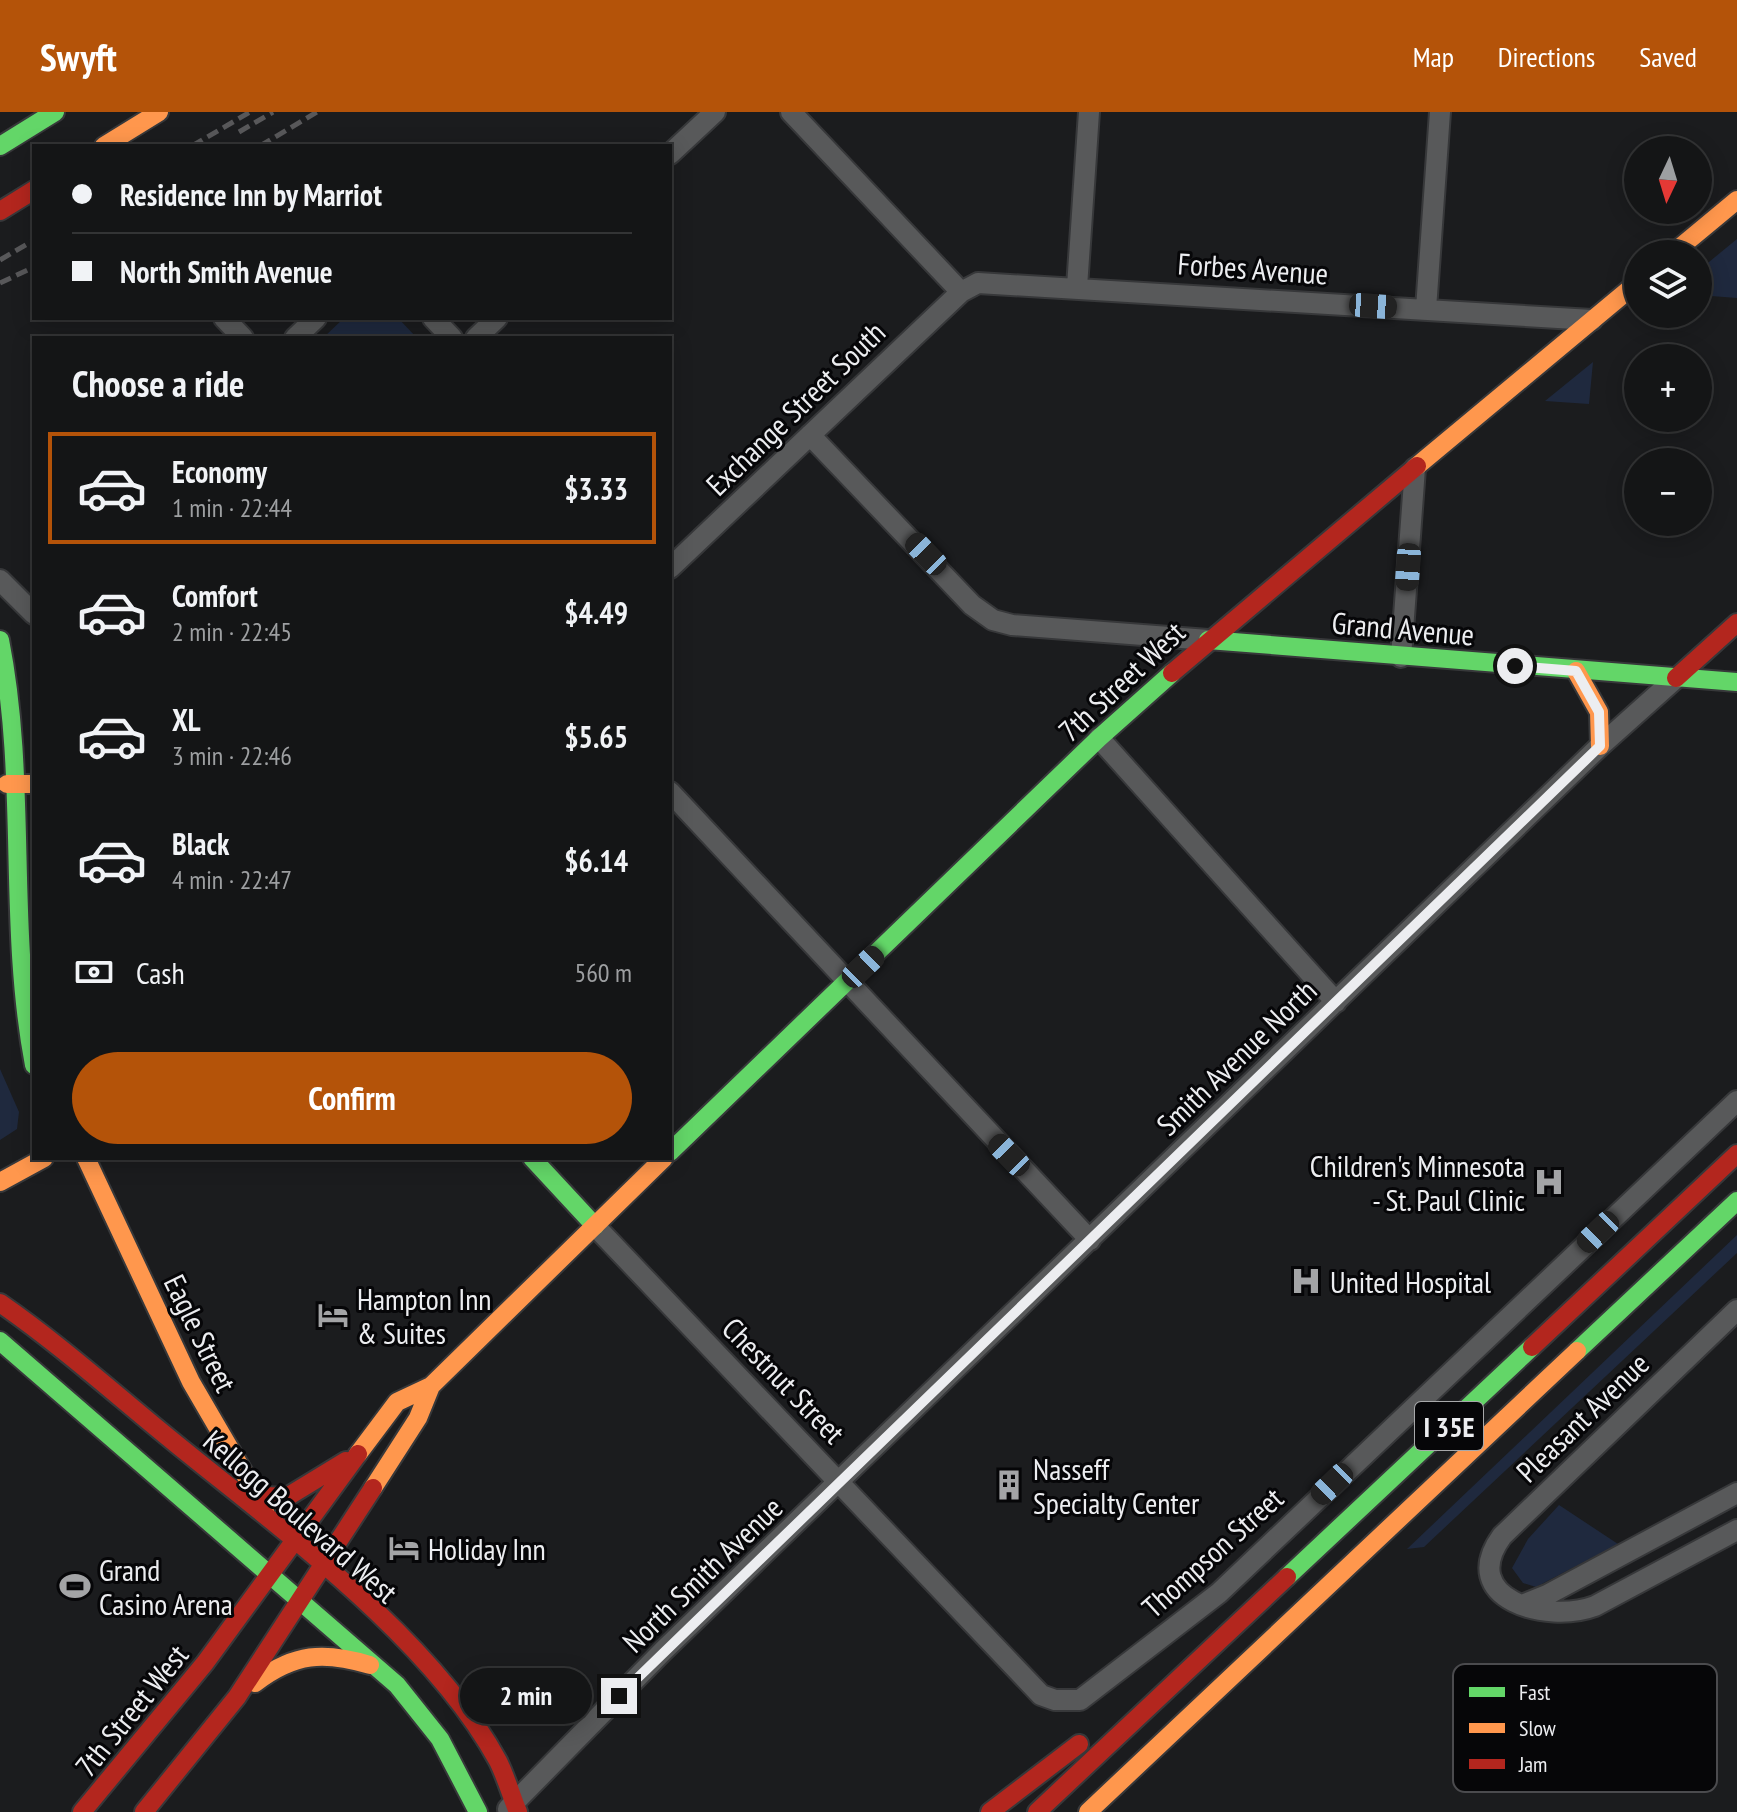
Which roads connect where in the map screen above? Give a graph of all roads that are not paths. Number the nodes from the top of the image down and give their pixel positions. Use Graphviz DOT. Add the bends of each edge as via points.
graph roads {
  1 [pos="55,112"];
  2 [pos="159,112"];
  3 [pos="715,112"];
  4 [pos="791,112"];
  5 [pos="1089,112"];
  6 [pos="1440,112"];
  7 [pos="11,113"];
  8 [pos="23,132"];
  9 [pos="107,144"];
  10 [pos="0,146"];
  11 [pos="672,152"];
  12 [pos="32,191"];
  13 [pos="1737,200"];
  14 [pos="0,211"];
  15 [pos="1689,240"];
  16 [pos="1077,287"];
  17 [pos="961,292"];
  18 [pos="1624,294"];
  19 [pos="1426,309"];
  20 [pos="226,320"];
  21 [pos="314,320"];
  22 [pos="435,320"];
  23 [pos="495,320"];
  24 [pos="1592,320"];
  25 [pos="241,336"];
  26 [pos="297,336"];
  27 [pos="450,336"];
  28 [pos="478,336"];
  29 [pos="810,435"];
  30 [pos="1415,468"];
  31 [pos="672,566"];
  32 [pos="0,580"];
  33 [pos="32,612"];
  34 [pos="1737,623"];
  35 [pos="0,640"];
  36 [pos="1208,640"];
  37 [pos="1401,657"];
  38 [pos="1576,671"];
  39 [pos="1676,678"];
  40 [pos="1737,682"];
  41 [pos="1099,738"];
  42 [pos="1600,746"];
  43 [pos="32,784"];
  44 [pos="4,785"];
  45 [pos="672,794"];
  46 [pos="850,980"];
  47 [pos="1336,1002"];
  48 [pos="32,1059"];
  49 [pos="1737,1101"];
  50 [pos="672,1150"];
  51 [pos="1737,1154"];
  52 [pos="40,1160"];
  53 [pos="87,1160"];
  54 [pos="534,1160"];
  55 [pos="662,1160"];
  56 [pos="0,1182"];
  57 [pos="1737,1201"];
  58 [pos="595,1226"];
  59 [pos="1090,1240"];
  60 [pos="0,1303"];
  61 [pos="1737,1310"];
  62 [pos="0,1341"];
  63 [pos="431,1386"];
  64 [pos="360,1452"];
  65 [pos="841,1482"];
  66 [pos="234,1492"];
  67 [pos="1737,1493"];
  68 [pos="258,1497"];
  69 [pos="276,1527"];
  70 [pos="1737,1530"];
  71 [pos="295,1542"];
  72 [pos="324,1567"];
  73 [pos="271,1576"];
  74 [pos="300,1601"];
  75 [pos="1522,1605"];
  76 [pos="1259,1656"];
  77 [pos="379,1668"];
  78 [pos="1159,1696"];
  79 [pos="237,1697"];
  80 [pos="1066,1701"];
  81 [pos="1169,1761"];
  82 [pos="513,1808"];
  83 [pos="82,1812"];
  84 [pos="144,1812"];
  85 [pos="478,1812"];
  86 [pos="990,1812"];
  87 [pos="1037,1812"];
  88 [pos="1088,1812"];
  1 -- 8 [label="main road"];
  2 -- 9 [label="main road"];
  3 -- 11 [label="street"];
  4 -- 17 [label="street"];
  5 -- 16 [label="street"];
  6 -- 19 [label="street"];
  7 -- 8 [label="street"];
  8 -- 10 [label="main road"];
  12 -- 14 [label="main road"];
  13 -- 15 [label="main road"];
  16 -- 17 [label="street, Forbes Avenue" via="988,281"];
  16 -- 19 [label="street, Forbes Avenue"];
  17 -- 29 [label="street, Exchange Street South"];
  18 -- 24 [label="main road, 7th Street West"];
  19 -- 24 [label="street, Forbes Avenue"];
  20 -- 25 [label="street"];
  21 -- 26 [label="street"];
  22 -- 27 [label="street"];
  23 -- 28 [label="street"];
  24 -- 30 [label="main road, 7th Street West"];
  29 -- 31 [label="street, Exchange Street South"];
  29 -- 36 [label="street" via="972,605 993,620"];
  30 -- 36 [label="main road, 7th Street West"];
  30 -- 37 [label="street"];
  32 -- 33 [label="street"];
  34 -- 39 [label="main road"];
  35 -- 44 [label="main road" via="10,711"];
  36 -- 37 [label="main road, Grand Avenue"];
  36 -- 41 [label="main road, 7th Street West"];
  37 -- 38 [label="main road, Grand Avenue"];
  38 -- 39 [label="main road, Grand Avenue"];
  38 -- 42 [label="main road" via="1599,712"];
  39 -- 40 [label="main road, Grand Avenue"];
  39 -- 42 [label="street, Smith Avenue North"];
  41 -- 46 [label="main road, 7th Street West"];
  41 -- 47 [label="street"];
  42 -- 47 [label="street, Smith Avenue North"];
  43 -- 44 [label="main road"];
  44 -- 48 [label="main road" via="1,933 8,987"];
  45 -- 46 [label="street"];
  46 -- 50 [label="main road, 7th Street West"];
  46 -- 59 [label="street"];
  47 -- 59 [label="street, Smith Avenue North"];
  49 -- 80 [label="street, Thompson Street" via="1219,1593 1091,1694"];
  51 -- 78 [label="main road, I 35E"];
  52 -- 56 [label="main road"];
  53 -- 68 [label="main road, Eagle Street" via="191,1382"];
  54 -- 58 [label="main road, Chestnut Street"];
  55 -- 58 [label="main road, 7th Street West"];
  57 -- 76 [label="main road, I 35E"];
  58 -- 63 [label="main road, 7th Street West"];
  58 -- 65 [label="street, Chestnut Street"];
  59 -- 65 [label="street, Smith Avenue North"];
  60 -- 66 [label="main road, Kellogg Boulevard West"];
  61 -- 75 [label="street, Pleasant Avenue" via="1502,1536 1490,1557 1491,1579"];
  62 -- 73 [label="main road, Kellogg Boulevard West"];
  63 -- 64 [label="main road, 7th Street West" via="397,1402"];
  63 -- 72 [label="main road, 7th Street West" via="418,1418"];
  64 -- 68 [label="main road" via="287,1497"];
  64 -- 71 [label="main road, 7th Street West"];
  65 -- 80 [label="street, Chestnut Street" via="1041,1695"];
  65 -- 82 [label="street, North Smith Avenue" via="663,1651"];
  66 -- 68 [label="main road"];
  66 -- 69 [label="main road, Kellogg Boulevard West"];
  67 -- 75 [label="street"];
  68 -- 69 [label="main road, Eagle Street"];
  69 -- 71 [label="main road, Kellogg Boulevard West"];
  70 -- 75 [label="street" via="1583,1610 1557,1614"];
  71 -- 72 [label="main road, Kellogg Boulevard West"];
  71 -- 73 [label="main road, 7th Street West"];
  72 -- 74 [label="main road, 7th Street West"];
  72 -- 82 [label="main road, Kellogg Boulevard West" via="456,1699 488,1745"];
  73 -- 74 [label="main road, Kellogg Boulevard West"];
  73 -- 83 [label="main road, 7th Street West" via="153,1733"];
  74 -- 77 [label="main road, Kellogg Boulevard West"];
  74 -- 79 [label="main road, 7th Street West"];
  76 -- 81 [label="main road"];
  76 -- 88 [label="main road, I 35E"];
  77 -- 79 [label="main road" via="344,1656 305,1654 275,1666"];
  77 -- 85 [label="main road, Kellogg Boulevard West" via="440,1739"];
  78 -- 86 [label="main road" via="1101,1727"];
  78 -- 87 [label="main road, I 35E"];
  79 -- 84 [label="main road, 7th Street West"];
}
